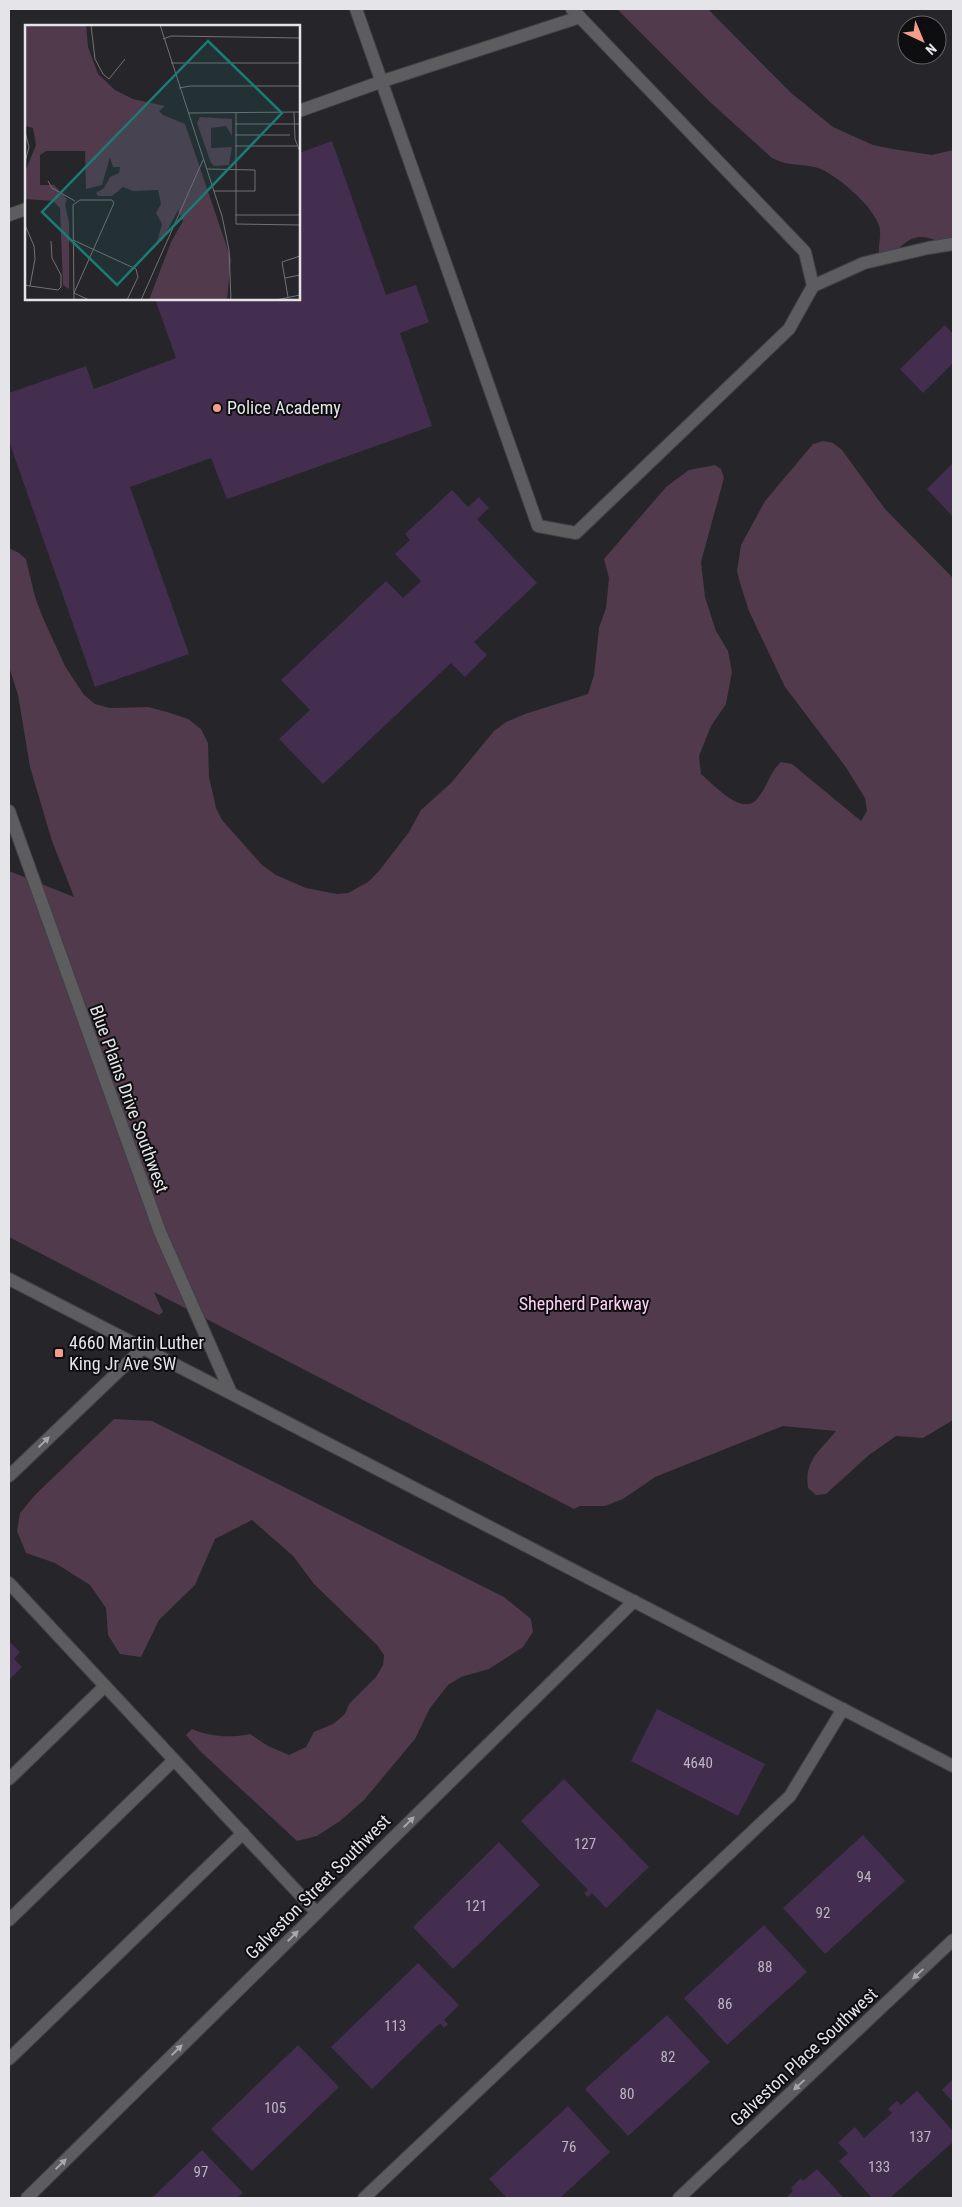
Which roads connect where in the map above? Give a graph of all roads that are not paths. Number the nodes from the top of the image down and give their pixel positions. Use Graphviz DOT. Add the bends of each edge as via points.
graph roads {
  1 [pos="356,9"];
  2 [pos="576,13"];
  3 [pos="383,81"];
  4 [pos="300,111"];
  5 [pos="25,209"];
  6 [pos="9,215"];
  7 [pos="953,244"];
  8 [pos="813,286"];
  9 [pos="9,811"];
  10 [pos="9,1278"];
  11 [pos="142,1348"];
  12 [pos="231,1392"];
  13 [pos="9,1476"];
  14 [pos="9,1583"];
  15 [pos="634,1601"];
  16 [pos="105,1686"];
  17 [pos="843,1709"];
  18 [pos="174,1760"];
  19 [pos="953,1766"];
  20 [pos="9,1779"];
  21 [pos="243,1833"];
  22 [pos="317,1913"];
  23 [pos="9,1920"];
  24 [pos="953,1940"];
  25 [pos="9,2059"];
  26 [pos="27,2198"];
  27 [pos="364,2198"];
  28 [pos="679,2198"];
  1 -- 3 [label="street"];
  2 -- 3 [label="street"];
  2 -- 8 [label="street" via="805,252"];
  3 -- 4 [label="street"];
  3 -- 8 [label="street" via="538,526 576,533 789,329"];
  5 -- 6 [label="street"];
  7 -- 8 [label="street" via="864,263"];
  9 -- 12 [label="street, Blue Plains Drive Southwest" via="160,1232"];
  10 -- 11 [label="street"];
  11 -- 12 [label="street"];
  13 -- 11 [label="street, one-way"];
  12 -- 15 [label="street"];
  14 -- 16 [label="street"];
  15 -- 17 [label="street"];
  22 -- 15 [label="street, Galveston Street Southwest, one-way"];
  16 -- 18 [label="street"];
  16 -- 20 [label="street"];
  17 -- 19 [label="street"];
  17 -- 27 [label="street" via="790,1796"];
  18 -- 21 [label="street"];
  18 -- 23 [label="street"];
  21 -- 22 [label="street"];
  21 -- 25 [label="street"];
  26 -- 22 [label="street, Galveston Street Southwest, one-way"];
  24 -- 28 [label="street, Galveston Place Southwest, one-way"];
}
